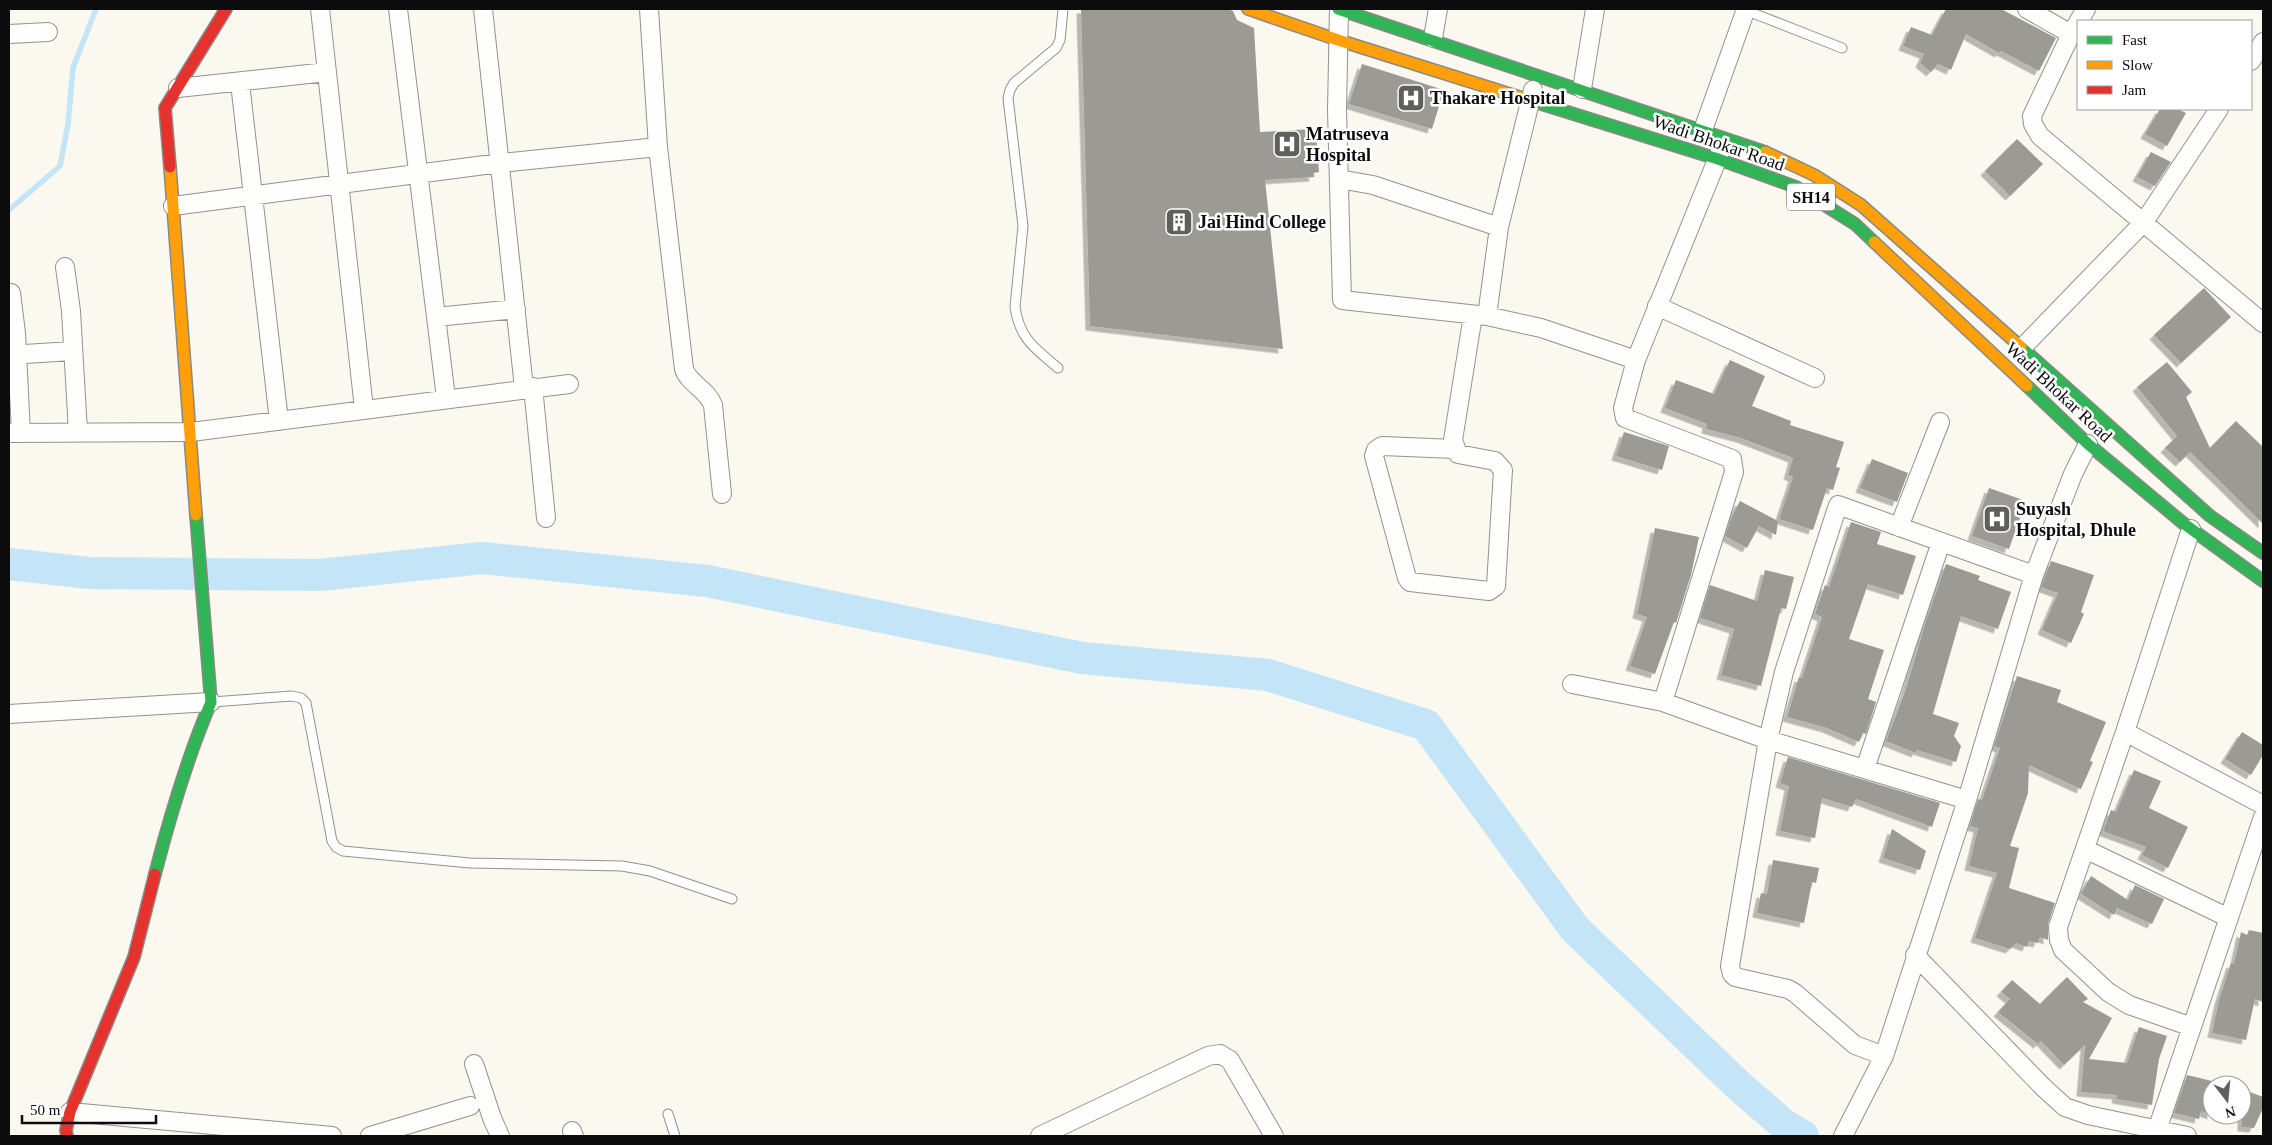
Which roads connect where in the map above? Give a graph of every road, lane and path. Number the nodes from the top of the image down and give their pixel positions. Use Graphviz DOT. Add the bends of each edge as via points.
graph roads {
  1 [pos="226,9"];
  2 [pos="320,9"];
  3 [pos="398,9"];
  4 [pos="483,9"];
  5 [pos="649,9"];
  6 [pos="1063,9"];
  7 [pos="1248,9"];
  8 [pos="1338,9"];
  9 [pos="1438,9"];
  10 [pos="1595,9"];
  11 [pos="1746,9"];
  12 [pos="2027,9"];
  13 [pos="2086,9"];
  14 [pos="2079,20"];
  15 [pos="2077,24"];
  16 [pos="48,32"];
  17 [pos="9,34"];
  18 [pos="2071,34"];
  19 [pos="1433,38"];
  20 [pos="1338,40"];
  21 [pos="2263,42"];
  22 [pos="1842,48"];
  23 [pos="2252,59"];
  24 [pos="327,72"];
  25 [pos="1537,74"];
  26 [pos="240,83"];
  27 [pos="178,88"];
  28 [pos="1582,88"];
  29 [pos="1531,100"];
  30 [pos="2218,110"];
  31 [pos="1703,130"];
  32 [pos="1726,138"];
  33 [pos="658,146"];
  34 [pos="1718,159"];
  35 [pos="500,163"];
  36 [pos="417,175"];
  37 [pos="1339,179"];
  38 [pos="340,186"];
  39 [pos="253,194"];
  40 [pos="173,206"];
  41 [pos="2144,222"];
  42 [pos="1499,227"];
  43 [pos="65,267"];
  44 [pos="11,293"];
  45 [pos="1658,306"];
  46 [pos="516,309"];
  47 [pos="1480,315"];
  48 [pos="436,317"];
  49 [pos="2263,323"];
  50 [pos="2021,349"];
  51 [pos="72,351"];
  52 [pos="12,354"];
  53 [pos="1636,360"];
  54 [pos="1058,368"];
  55 [pos="1816,378"];
  56 [pos="569,384"];
  57 [pos="529,388"];
  58 [pos="446,398"];
  59 [pos="364,409"];
  60 [pos="279,421"];
  61 [pos="1940,422"];
  62 [pos="78,432"];
  63 [pos="191,432"];
  64 [pos="15,433"];
  65 [pos="2088,444"];
  66 [pos="1455,449"];
  67 [pos="722,494"];
  68 [pos="546,518"];
  69 [pos="1899,527"];
  70 [pos="2191,529"];
  71 [pos="1941,542"];
  72 [pos="2263,555"];
  73 [pos="2034,575"];
  74 [pos="2258,577"];
  75 [pos="1572,684"];
  76 [pos="211,702"];
  77 [pos="1663,702"];
  78 [pos="9,714"];
  79 [pos="2125,732"];
  80 [pos="1768,740"];
  81 [pos="1865,769"];
  82 [pos="1967,800"];
  83 [pos="2263,805"];
  84 [pos="2263,816"];
  85 [pos="2085,849"];
  86 [pos="732,899"];
  87 [pos="2229,918"];
  88 [pos="1915,955"];
  89 [pos="2192,1027"];
  90 [pos="1884,1056"];
  91 [pos="474,1064"];
  92 [pos="470,1106"];
  93 [pos="70,1112"];
  94 [pos="668,1114"];
  95 [pos="2156,1133"];
  96 [pos="67,1136"];
  97 [pos="332,1136"];
  98 [pos="370,1136"];
  99 [pos="500,1136"];
  100 [pos="675,1136"];
  101 [pos="1040,1136"];
  102 [pos="1274,1136"];
  103 [pos="1843,1136"];
  104 [pos="2187,1136"];
  1 -- 27 [label="main road"];
  2 -- 24 [label="street"];
  3 -- 36 [label="street"];
  4 -- 35 [label="street"];
  5 -- 33 [label="street"];
  6 -- 54 [label="lane" via="1060,40 1056,48 1014,83 1008,98 1023,226 1015,307 1017,320 1028,342"];
  7 -- 20 [label="main road, Wadi Bhokar Road / SH14"];
  8 -- 19 [label="main road, Wadi Bhokar Road / SH14"];
  8 -- 20 [label="street"];
  9 -- 19 [label="street"];
  10 -- 28 [label="street"];
  11 -- 22 [label="lane"];
  11 -- 31 [label="street"];
  12 -- 18 [label="street"];
  13 -- 14 [label="street"];
  15 -- 18 [label="street"];
  16 -- 17 [label="street"];
  18 -- 41 [label="street" via="2032,116 2033,124 2040,136"];
  19 -- 25 [label="main road, Wadi Bhokar Road / SH14"];
  20 -- 29 [label="main road, Wadi Bhokar Road / SH14"];
  20 -- 37 [label="street"];
  21 -- 23 [label="street"];
  24 -- 26 [label="street"];
  24 -- 38 [label="street"];
  25 -- 28 [label="main road, Wadi Bhokar Road / SH14"];
  25 -- 29 [label="street"];
  26 -- 27 [label="street"];
  26 -- 39 [label="street"];
  27 -- 40 [label="main road" via="165,108"];
  28 -- 31 [label="main road, Wadi Bhokar Road / SH14"];
  29 -- 34 [label="main road, Wadi Bhokar Road / SH14"];
  29 -- 42 [label="street"];
  30 -- 41 [label="street"];
  31 -- 32 [label="main road, Wadi Bhokar Road / SH14"];
  32 -- 34 [label="street"];
  32 -- 50 [label="main road, Wadi Bhokar Road / SH14" via="1755,147 1814,175 1861,205"];
  33 -- 35 [label="street"];
  33 -- 67 [label="street" via="684,370 710,396"];
  34 -- 45 [label="street"];
  34 -- 65 [label="main road, Wadi Bhokar Road / SH14" via="1796,188 1854,224"];
  35 -- 36 [label="street"];
  35 -- 46 [label="street"];
  36 -- 38 [label="street"];
  36 -- 48 [label="street"];
  37 -- 42 [label="street" via="1373,185"];
  37 -- 47 [label="street" via="1342,300"];
  38 -- 39 [label="street"];
  38 -- 59 [label="street"];
  39 -- 40 [label="street"];
  39 -- 60 [label="street"];
  40 -- 63 [label="main road"];
  41 -- 49 [label="street"];
  41 -- 50 [label="street"];
  42 -- 47 [label="street"];
  43 -- 51 [label="street"];
  44 -- 52 [label="street"];
  45 -- 53 [label="street"];
  45 -- 55 [label="street"];
  46 -- 48 [label="street"];
  46 -- 57 [label="street"];
  47 -- 53 [label="street" via="1541,328"];
  47 -- 66 [label="street" via="1452,440"];
  48 -- 58 [label="street"];
  50 -- 72 [label="main road, Wadi Bhokar Road / SH14" via="2210,516"];
  51 -- 52 [label="street"];
  51 -- 62 [label="street"];
  52 -- 64 [label="street"];
  53 -- 77 [label="street" via="1623,408 1625,418 1732,459 1735,465"];
  56 -- 57 [label="street"];
  57 -- 58 [label="street"];
  57 -- 68 [label="street"];
  58 -- 59 [label="street"];
  59 -- 60 [label="street"];
  60 -- 63 [label="street"];
  61 -- 69 [label="street"];
  62 -- 63 [label="street"];
  62 -- 64 [label="street"];
  63 -- 76 [label="main road"];
  65 -- 70 [label="main road, Wadi Bhokar Road / SH14"];
  65 -- 73 [label="street"];
  66 -- 66 [label="street" via="1382,446 1374,456 1403,572 1410,582 1489,591 1496,586 1504,470 1495,461 1458,454"];
  69 -- 71 [label="street"];
  69 -- 80 [label="street" via="1838,505 1784,672"];
  70 -- 74 [label="main road, Wadi Bhokar Road / SH14"];
  70 -- 79 [label="street"];
  71 -- 73 [label="street"];
  71 -- 81 [label="street"];
  72 -- 74 [label="street"];
  73 -- 82 [label="street"];
  75 -- 77 [label="street"];
  76 -- 78 [label="street"];
  76 -- 86 [label="lane" via="292,696 306,703 332,842 343,851 470,862 622,866 657,873"];
  76 -- 93 [label="main road" via="171,813 134,957"];
  77 -- 80 [label="street"];
  79 -- 83 [label="street"];
  79 -- 85 [label="street"];
  80 -- 81 [label="street"];
  80 -- 90 [label="street" via="1738,912 1730,966 1732,974 1788,989 1855,1045"];
  81 -- 82 [label="street"];
  82 -- 88 [label="street"];
  84 -- 87 [label="street"];
  85 -- 87 [label="street"];
  85 -- 89 [label="street" via="2058,927 2063,950 2108,992 2128,1005"];
  87 -- 89 [label="street"];
  88 -- 90 [label="street"];
  88 -- 95 [label="street" via="2065,1107"];
  89 -- 95 [label="street"];
  90 -- 103 [label="street"];
  91 -- 99 [label="street"];
  92 -- 98 [label="street"];
  93 -- 96 [label="main road"];
  93 -- 97 [label="street"];
  94 -- 100 [label="lane"];
  95 -- 104 [label="street"];
  101 -- 102 [label="street" via="1208,1056 1220,1054 1230,1060"];
}
